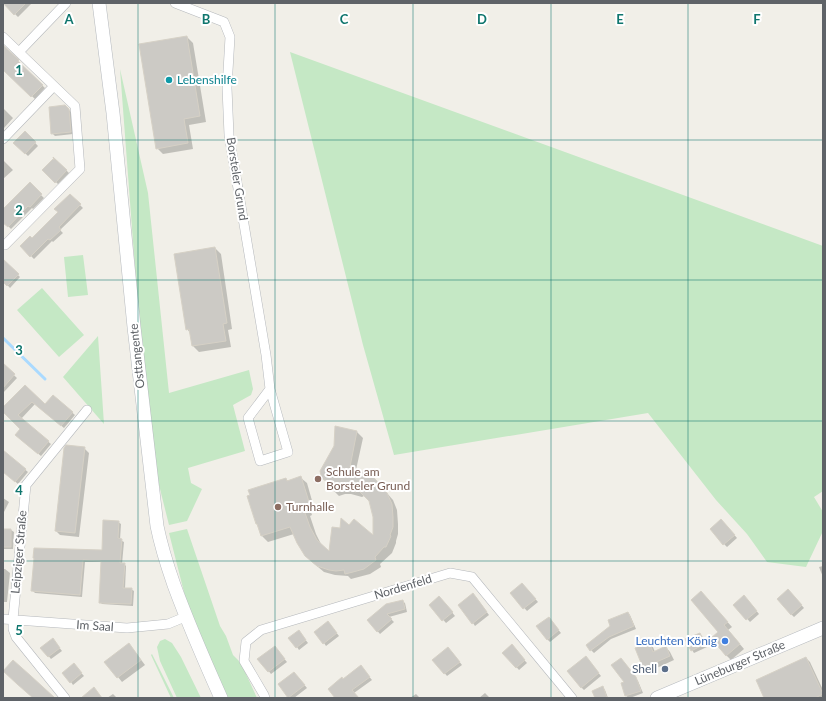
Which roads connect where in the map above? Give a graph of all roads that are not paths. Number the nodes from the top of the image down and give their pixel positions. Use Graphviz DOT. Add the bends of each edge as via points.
graph roads {
  1 [pos="66,3"];
  2 [pos="99,3"];
  3 [pos="175,3"];
  4 [pos="3,37"];
  5 [pos="19,52"];
  6 [pos="54,86"];
  7 [pos="3,139"];
  8 [pos="3,244"];
  9 [pos="270,389"];
  10 [pos="87,410"];
  11 [pos="185,617"];
  12 [pos="3,619"];
  13 [pos="13,619"];
  14 [pos="823,628"];
  15 [pos="65,698"];
  16 [pos="221,698"];
  17 [pos="265,698"];
  18 [pos="572,698"];
  19 [pos="658,698"];
  1 -- 5 [label="street"];
  2 -- 11 [label="main road, Osttangente" via="157,526"];
  3 -- 9 [label="street, Borsteler Grund" via="224,22 230,37 226,88 229,134"];
  4 -- 5 [label="street"];
  5 -- 6 [label="street"];
  6 -- 7 [label="street"];
  6 -- 8 [label="street" via="76,106 80,169 5,245"];
  9 -- 9 [label="street, Borsteler Grund" via="288,452 260,461 248,418"];
  10 -- 13 [label="street, Leipziger Straße" via="26,485"];
  11 -- 13 [label="street, Im Saal" via="168,624 127,628"];
  11 -- 16 [label="main road, Osttangente"];
  12 -- 13 [label="street, Im Saal"];
  13 -- 15 [label="street, Leipziger Straße" via="16,637"];
  14 -- 19 [label="main road, Lüneburger Straße"];
  17 -- 18 [label="street, Nordenfeld" via="244,661 246,642 261,630 450,573 472,577"];
}
